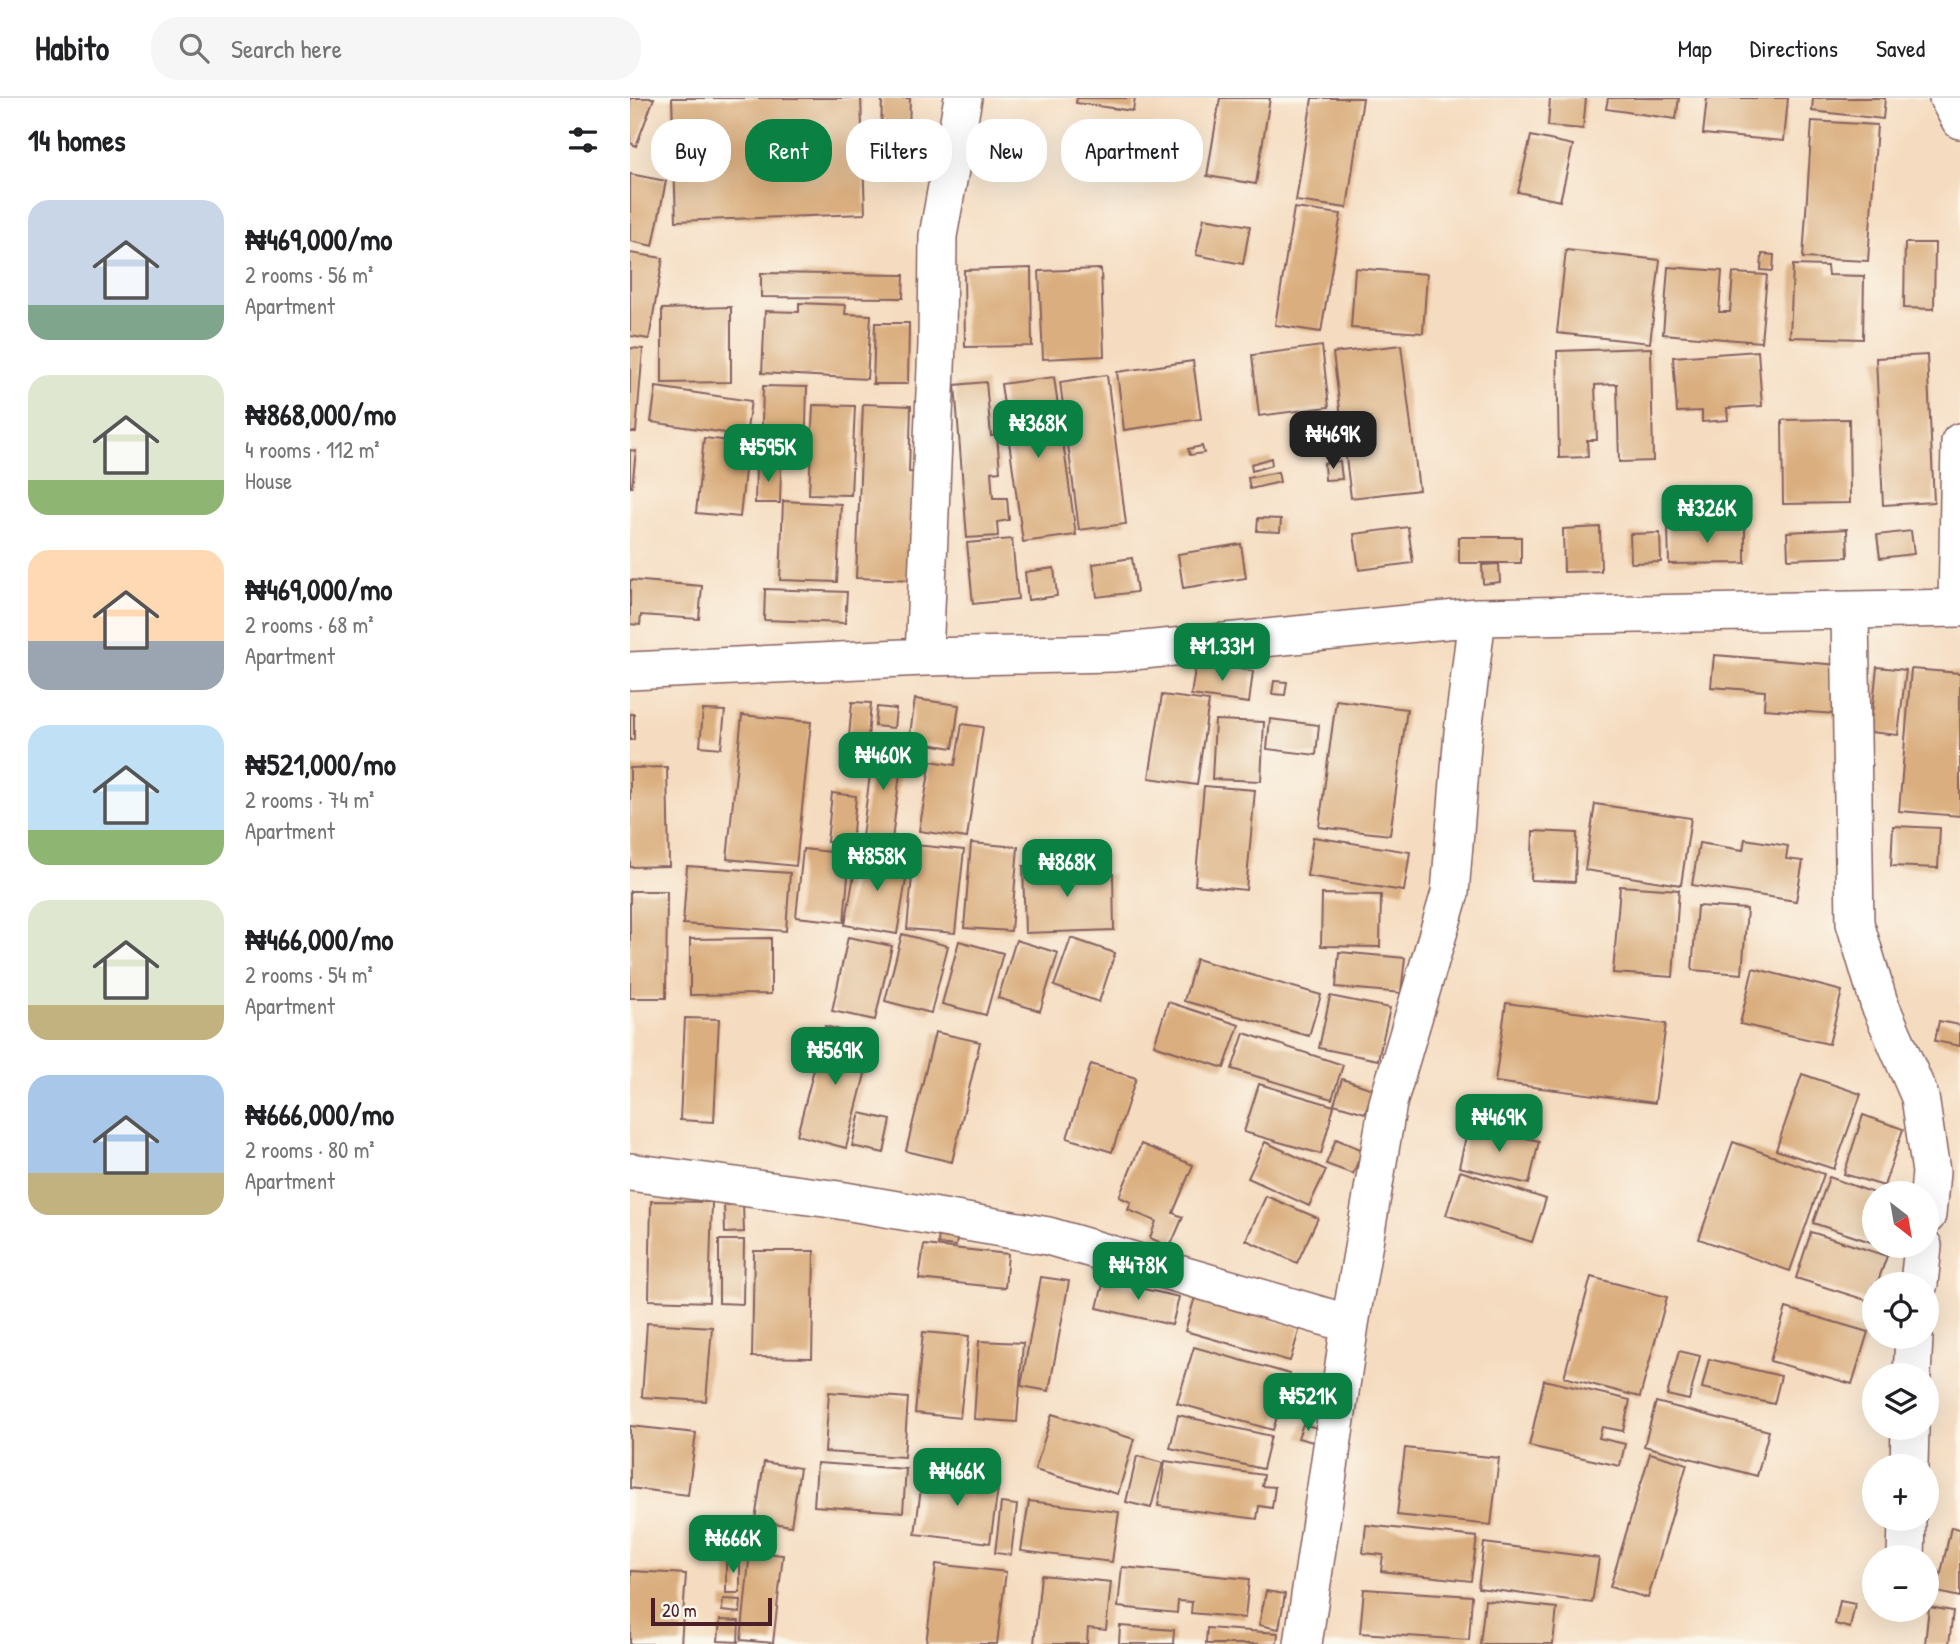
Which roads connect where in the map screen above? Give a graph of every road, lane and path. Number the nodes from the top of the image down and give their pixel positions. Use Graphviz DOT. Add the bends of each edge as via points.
graph roads {
  1 [pos="963,98"];
  2 [pos="1948,98"];
  3 [pos="1960,120"];
  4 [pos="1960,442"];
  5 [pos="1958,608"];
  6 [pos="1850,612"];
  7 [pos="1477,617"];
  8 [pos="924,657"];
  9 [pos="630,671"];
  10 [pos="630,1172"];
  11 [pos="1930,1181"];
  12 [pos="1350,1324"];
  13 [pos="1303,1644"];
  1 -- 8 [label="street" via="938,236"];
  2 -- 3 [label="street"];
  4 -- 5 [label="street"];
  5 -- 6 [label="street"];
  6 -- 7 [label="street"];
  6 -- 11 [label="street" via="1855,923 1879,1003 1920,1097"];
  7 -- 8 [label="street" via="1113,653"];
  7 -- 12 [label="street" via="1450,893 1388,1103"];
  8 -- 9 [label="street"];
  10 -- 12 [label="street" via="839,1200 1048,1236"];
  12 -- 13 [label="street"];
}
